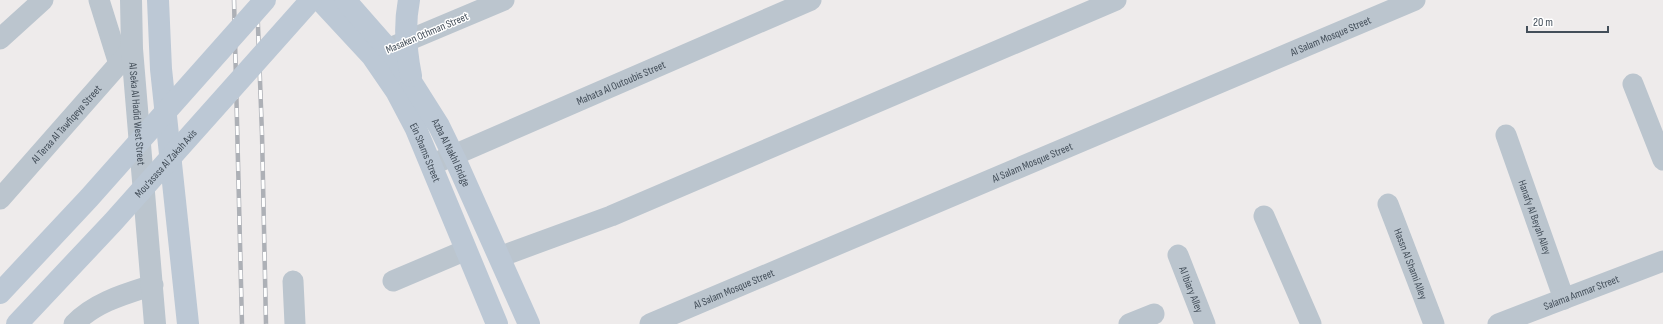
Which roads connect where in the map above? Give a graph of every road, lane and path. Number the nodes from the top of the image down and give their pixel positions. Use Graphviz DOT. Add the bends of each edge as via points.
graph roads {
  1 [pos="42,0"];
  2 [pos="99,0"];
  3 [pos="131,0"];
  4 [pos="158,0"];
  5 [pos="265,0"];
  6 [pos="311,0"];
  7 [pos="320,0"];
  8 [pos="344,0"];
  9 [pos="409,0"];
  10 [pos="504,0"];
  11 [pos="811,0"];
  12 [pos="1116,0"];
  13 [pos="1415,0"];
  14 [pos="458,10"];
  15 [pos="0,39"];
  16 [pos="125,56"];
  17 [pos="372,56"];
  18 [pos="412,83"];
  19 [pos="1633,84"];
  20 [pos="1506,135"];
  21 [pos="1663,160"];
  22 [pos="431,165"];
  23 [pos="0,198"];
  24 [pos="1388,204"];
  25 [pos="1264,216"];
  26 [pos="466,250"];
  27 [pos="1178,255"];
  28 [pos="499,257"];
  29 [pos="1663,261"];
  30 [pos="294,281"];
  31 [pos="393,281"];
  32 [pos="153,285"];
  33 [pos="0,293"];
  34 [pos="1564,299"];
  35 [pos="1154,314"];
  36 [pos="16,324"];
  37 [pos="74,324"];
  38 [pos="155,324"];
  39 [pos="188,324"];
  40 [pos="294,324"];
  41 [pos="497,324"];
  42 [pos="528,324"];
  43 [pos="650,324"];
  44 [pos="1129,324"];
  45 [pos="1206,324"];
  46 [pos="1311,324"];
  47 [pos="1434,324"];
  48 [pos="1498,324"];
  1 -- 15 [label="street"];
  2 -- 16 [label="street"];
  3 -- 16 [label="street, Al Seka Al Hadid West Street"];
  4 -- 39 [label="main road, bridge" via="161,70"];
  5 -- 33 [label="main road, bridge"];
  6 -- 36 [label="main road, Mou'asasa Al Zakah Axis, bridge" via="113,222"];
  7 -- 17 [label="main road, Ein Shams Street"];
  8 -- 18 [label="main road, Azba Al Nakhl Bridge, bridge" via="396,58"];
  9 -- 18 [label="main road, bridge" via="406,29"];
  10 -- 14 [label="street, Masaken Othman Street"];
  11 -- 22 [label="street, Mahata Al Outoubis Street"];
  12 -- 28 [label="street" via="611,216"];
  13 -- 43 [label="street, Al Salam Mosque Street"];
  14 -- 17 [label="street, Masaken Othman Street"];
  16 -- 23 [label="street, Al Teraa Al Tawfiqeya Street"];
  16 -- 32 [label="street, Al Seka Al Hadid West Street"];
  17 -- 22 [label="main road, Ein Shams Street" via="396,91"];
  18 -- 28 [label="main road, Azba Al Nakhl Bridge, bridge" via="439,126"];
  19 -- 21 [label="street"];
  20 -- 34 [label="street, Hanafy Al Beyah Alley"];
  22 -- 26 [label="main road, Ein Shams Street"];
  24 -- 47 [label="street, Hassn Al Shami Alley"];
  25 -- 46 [label="street"];
  26 -- 31 [label="street"];
  26 -- 41 [label="main road, Ein Shams Street"];
  27 -- 45 [label="street, Al Ibiary Alley"];
  28 -- 42 [label="main road, Azba Al Nakhl Bridge, bridge"];
  29 -- 34 [label="street, Salama Ammar Street"];
  30 -- 40 [label="street"];
  32 -- 37 [label="street" via="112,299 82,316"];
  32 -- 38 [label="street, Al Seka Al Hadid West Street"];
  34 -- 48 [label="street, Salama Ammar Street"];
  35 -- 44 [label="street"];
}
